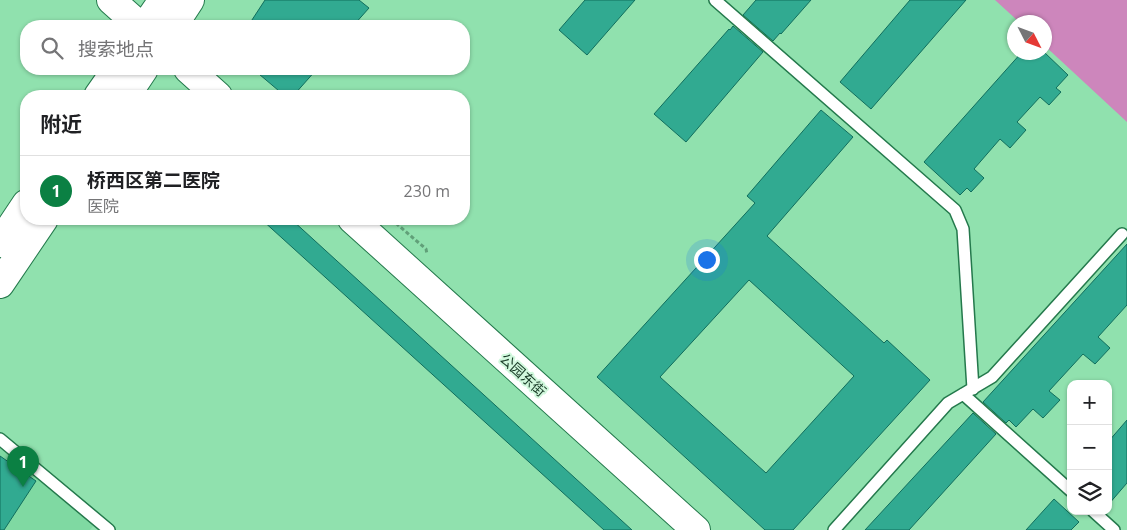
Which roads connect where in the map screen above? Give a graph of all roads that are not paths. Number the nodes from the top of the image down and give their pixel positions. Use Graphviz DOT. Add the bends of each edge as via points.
graph roads {
  1 [pos="111,0"];
  2 [pos="162,0"];
  3 [pos="190,0"];
  4 [pos="715,0"];
  5 [pos="133,20"];
  6 [pos="149,20"];
  7 [pos="177,20"];
  8 [pos="112,75"];
  9 [pos="140,75"];
  10 [pos="195,75"];
  11 [pos="102,90"];
  12 [pos="130,90"];
  13 [pos="211,90"];
  14 [pos="20,213"];
  15 [pos="40,225"];
  16 [pos="359,225"];
  17 [pos="1122,234"];
  18 [pos="0,243"];
  19 [pos="0,284"];
  20 [pos="968,391"];
  21 [pos="0,439"];
  22 [pos="1067,487"];
  23 [pos="1097,515"];
  24 [pos="109,530"];
  25 [pos="696,530"];
  26 [pos="834,530"];
  27 [pos="1114,530"];
  1 -- 5 [label="street"];
  2 -- 6 [label="street"];
  3 -- 7 [label="street"];
  4 -- 20 [label="lane" via="955,210 963,229"];
  8 -- 11 [label="street"];
  9 -- 12 [label="street"];
  10 -- 13 [label="street"];
  14 -- 18 [label="street"];
  15 -- 19 [label="street"];
  16 -- 25 [label="street, 公园东街"];
  17 -- 20 [label="lane" via="992,377"];
  20 -- 22 [label="lane"];
  20 -- 26 [label="lane" via="948,403"];
  21 -- 24 [label="lane"];
  23 -- 27 [label="lane"];
}
